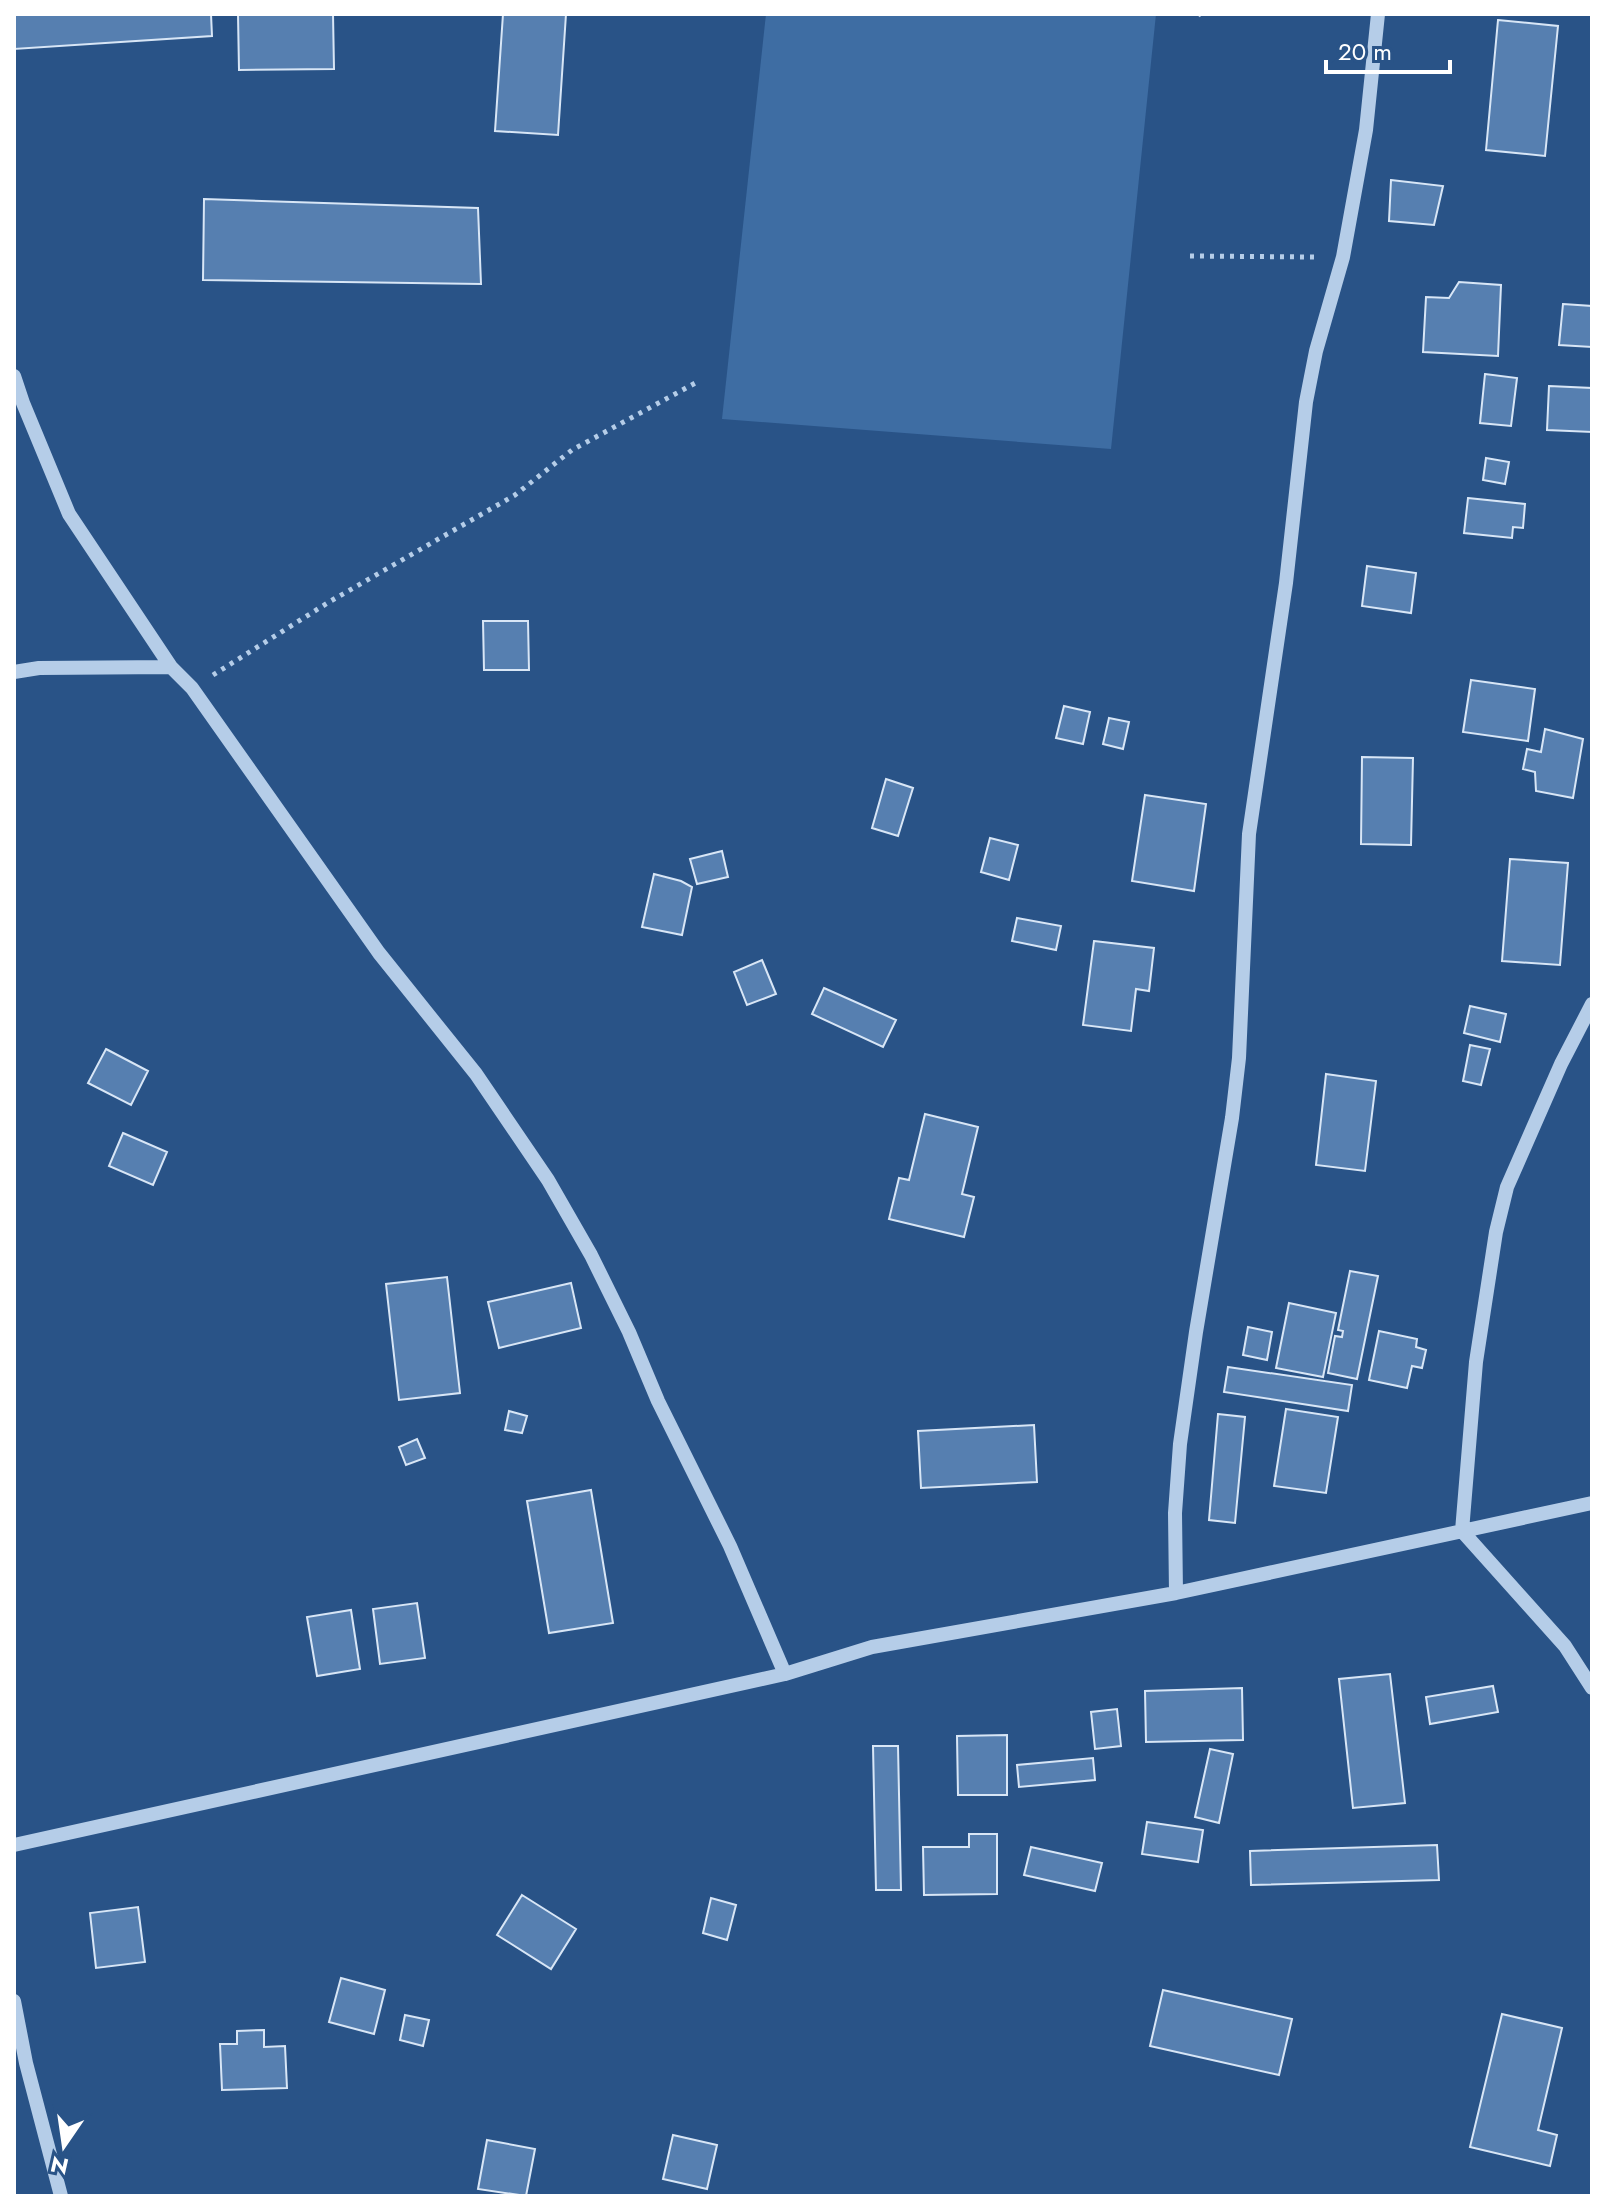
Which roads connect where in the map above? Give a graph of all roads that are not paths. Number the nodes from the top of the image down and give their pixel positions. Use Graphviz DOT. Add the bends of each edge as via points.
graph roads {
  1 [pos="1378,14"];
  2 [pos="14,376"];
  3 [pos="171,667"];
  4 [pos="14,672"];
  5 [pos="1592,1004"];
  6 [pos="1592,1503"];
  7 [pos="1462,1531"];
  8 [pos="1176,1593"];
  9 [pos="785,1674"];
  10 [pos="1592,1688"];
  11 [pos="14,1845"];
  12 [pos="14,2001"];
  13 [pos="61,2196"];
  1 -- 8 [label="street" via="1366,130 1343,257 1306,402 1249,834 1239,1058 1180,1444"];
  2 -- 3 [label="street" via="69,514"];
  3 -- 4 [label="street"];
  3 -- 9 [label="street" via="192,688 379,953 476,1074 548,1180 629,1332"];
  5 -- 7 [label="street" via="1507,1187 1476,1362"];
  6 -- 7 [label="street"];
  7 -- 8 [label="street"];
  7 -- 10 [label="street" via="1565,1646"];
  8 -- 9 [label="street" via="872,1647"];
  9 -- 11 [label="street"];
  12 -- 13 [label="street"];
}
